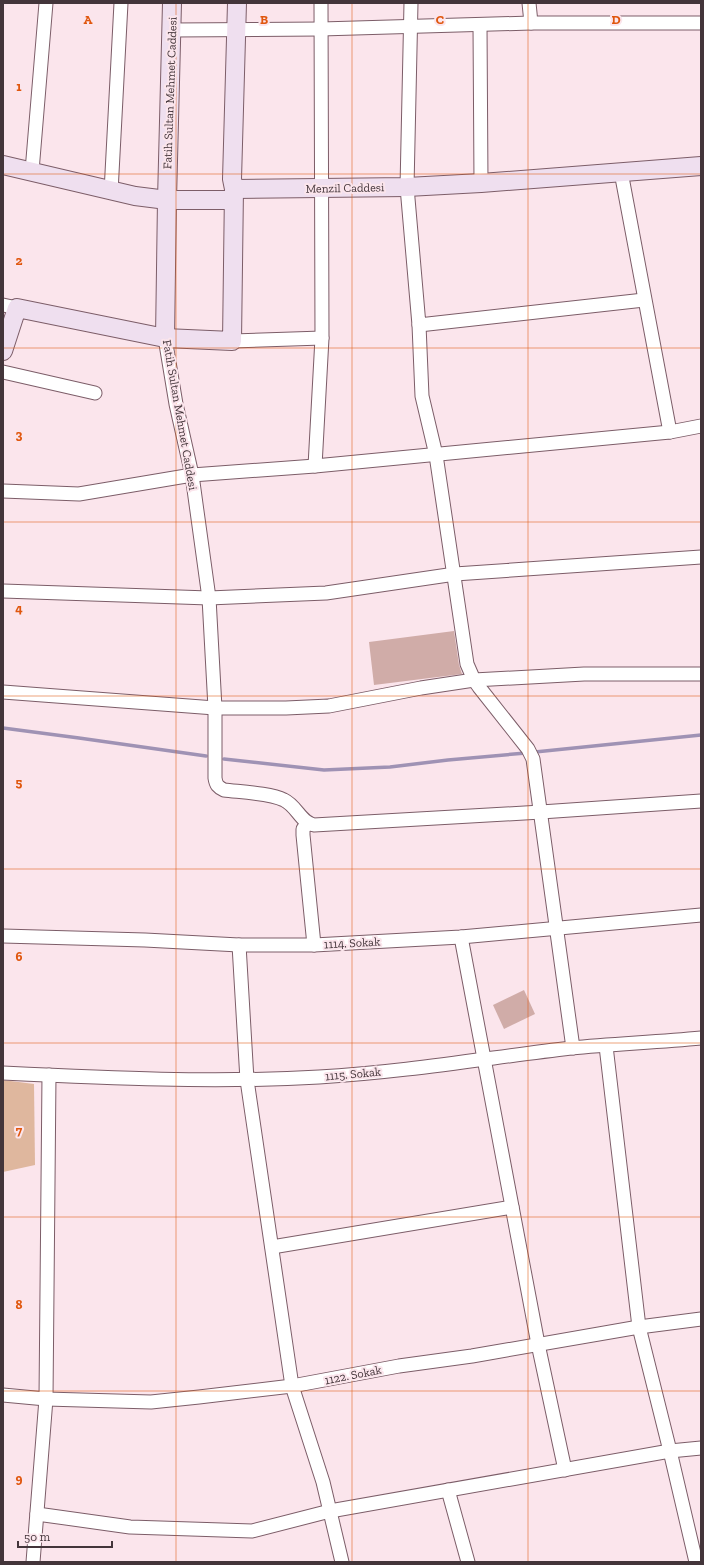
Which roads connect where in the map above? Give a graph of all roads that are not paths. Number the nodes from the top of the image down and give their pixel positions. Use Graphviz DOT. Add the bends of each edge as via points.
graph roads {
  1 [pos="46,3"];
  2 [pos="121,3"];
  3 [pos="172,3"];
  4 [pos="237,3"];
  5 [pos="321,3"];
  6 [pos="410,3"];
  7 [pos="529,3"];
  8 [pos="701,23"];
  9 [pos="531,24"];
  10 [pos="480,25"];
  11 [pos="411,26"];
  12 [pos="321,29"];
  13 [pos="172,30"];
  14 [pos="236,30"];
  15 [pos="3,165"];
  16 [pos="701,166"];
  17 [pos="32,171"];
  18 [pos="621,172"];
  19 [pos="481,183"];
  20 [pos="407,187"];
  21 [pos="323,188"];
  22 [pos="111,192"];
  23 [pos="234,194"];
  24 [pos="167,200"];
  25 [pos="644,300"];
  26 [pos="10,307"];
  27 [pos="418,325"];
  28 [pos="166,338"];
  29 [pos="322,338"];
  30 [pos="232,341"];
  31 [pos="3,351"];
  32 [pos="3,372"];
  33 [pos="95,393"];
  34 [pos="701,426"];
  35 [pos="670,432"];
  36 [pos="436,455"];
  37 [pos="315,466"];
  38 [pos="192,475"];
  39 [pos="3,491"];
  40 [pos="701,557"];
  41 [pos="455,574"];
  42 [pos="3,591"];
  43 [pos="209,598"];
  44 [pos="701,674"];
  45 [pos="474,680"];
  46 [pos="3,692"];
  47 [pos="215,708"];
  48 [pos="701,801"];
  49 [pos="541,812"];
  50 [pos="307,824"];
  51 [pos="701,915"];
  52 [pos="558,929"];
  53 [pos="3,936"];
  54 [pos="461,937"];
  55 [pos="239,945"];
  56 [pos="314,945"];
  57 [pos="701,1038"];
  58 [pos="606,1046"];
  59 [pos="573,1048"];
  60 [pos="485,1059"];
  61 [pos="3,1073"];
  62 [pos="49,1075"];
  63 [pos="247,1080"];
  64 [pos="512,1207"];
  65 [pos="272,1247"];
  66 [pos="701,1319"];
  67 [pos="639,1327"];
  68 [pos="538,1344"];
  69 [pos="292,1386"];
  70 [pos="3,1396"];
  71 [pos="46,1399"];
  72 [pos="701,1448"];
  73 [pos="670,1451"];
  74 [pos="565,1470"];
  75 [pos="448,1490"];
  76 [pos="330,1511"];
  77 [pos="37,1514"];
  78 [pos="33,1562"];
  79 [pos="342,1562"];
  80 [pos="468,1562"];
  81 [pos="696,1562"];
  1 -- 17 [label="street"];
  2 -- 22 [label="street"];
  3 -- 13 [label="street, Fatih Sultan Mehmet Caddesi"];
  4 -- 14 [label="street"];
  5 -- 12 [label="street"];
  6 -- 11 [label="street"];
  7 -- 9 [label="street"];
  8 -- 9 [label="street"];
  9 -- 10 [label="street"];
  10 -- 11 [label="street"];
  10 -- 19 [label="street"];
  11 -- 12 [label="street"];
  11 -- 20 [label="street"];
  12 -- 14 [label="street"];
  12 -- 21 [label="street"];
  13 -- 14 [label="street"];
  13 -- 24 [label="street, Fatih Sultan Mehmet Caddesi"];
  14 -- 23 [label="street" via="232,179"];
  15 -- 17 [label="street, Menzil Caddesi"];
  16 -- 18 [label="street, Menzil Caddesi"];
  17 -- 22 [label="street, Menzil Caddesi"];
  18 -- 19 [label="street, Menzil Caddesi"];
  18 -- 25 [label="street"];
  19 -- 20 [label="street, Menzil Caddesi"];
  20 -- 21 [label="street, Menzil Caddesi"];
  20 -- 27 [label="street"];
  21 -- 23 [label="street, Menzil Caddesi"];
  21 -- 29 [label="street"];
  22 -- 24 [label="street, Menzil Caddesi"];
  23 -- 24 [label="street, Menzil Caddesi"];
  23 -- 30 [label="street"];
  24 -- 28 [label="street, Fatih Sultan Mehmet Caddesi"];
  25 -- 27 [label="street"];
  25 -- 35 [label="street"];
  26 -- 28 [label="street"];
  26 -- 31 [label="street"];
  27 -- 36 [label="street" via="422,396"];
  28 -- 30 [label="street"];
  28 -- 38 [label="street, Fatih Sultan Mehmet Caddesi" via="176,404"];
  29 -- 30 [label="street"];
  29 -- 37 [label="street"];
  32 -- 33 [label="street"];
  34 -- 35 [label="street"];
  35 -- 36 [label="street"];
  36 -- 37 [label="street"];
  36 -- 41 [label="street"];
  37 -- 38 [label="street"];
  38 -- 39 [label="street" via="79,494"];
  38 -- 43 [label="street, Fatih Sultan Mehmet Caddesi"];
  40 -- 41 [label="street"];
  41 -- 43 [label="street" via="326,592"];
  41 -- 45 [label="street" via="467,664"];
  42 -- 43 [label="street"];
  43 -- 47 [label="street, Fatih Sultan Mehmet Caddesi"];
  44 -- 45 [label="street" via="584,674"];
  45 -- 47 [label="street" via="329,706"];
  45 -- 49 [label="street" via="532,756"];
  46 -- 47 [label="street"];
  47 -- 50 [label="street, Fatih Sultan Mehmet Caddesi" via="216,784 224,790 283,799 292,805"];
  48 -- 49 [label="street"];
  49 -- 50 [label="street"];
  49 -- 52 [label="street"];
  50 -- 56 [label="street" via="303,829 303,835"];
  51 -- 52 [label="street, 1114. Sokak"];
  52 -- 54 [label="street, 1114. Sokak"];
  52 -- 59 [label="street"];
  53 -- 55 [label="street, 1114. Sokak"];
  54 -- 56 [label="street, 1114. Sokak"];
  54 -- 60 [label="street"];
  55 -- 56 [label="street, 1114. Sokak"];
  55 -- 63 [label="street"];
  57 -- 58 [label="street, 1115. Sokak"];
  58 -- 59 [label="street, 1115. Sokak"];
  58 -- 67 [label="street"];
  59 -- 60 [label="street, 1115. Sokak"];
  60 -- 63 [label="street, 1115. Sokak" via="372,1073"];
  60 -- 64 [label="street"];
  61 -- 62 [label="street, 1115. Sokak"];
  62 -- 63 [label="street, 1115. Sokak"];
  62 -- 71 [label="street"];
  63 -- 65 [label="street"];
  64 -- 65 [label="street"];
  64 -- 68 [label="street"];
  65 -- 69 [label="street"];
  66 -- 67 [label="street, 1122. Sokak"];
  67 -- 68 [label="street, 1122. Sokak"];
  67 -- 73 [label="street"];
  68 -- 69 [label="street, 1122. Sokak"];
  68 -- 74 [label="street"];
  69 -- 71 [label="street, 1122. Sokak" via="151,1402"];
  69 -- 76 [label="street"];
  70 -- 71 [label="street, 1122. Sokak"];
  71 -- 77 [label="street"];
  72 -- 73 [label="street"];
  73 -- 74 [label="street"];
  73 -- 81 [label="street"];
  74 -- 75 [label="street"];
  75 -- 76 [label="street"];
  75 -- 80 [label="street"];
  76 -- 77 [label="street" via="252,1530 130,1527"];
  76 -- 79 [label="street"];
  77 -- 78 [label="street"];
}
